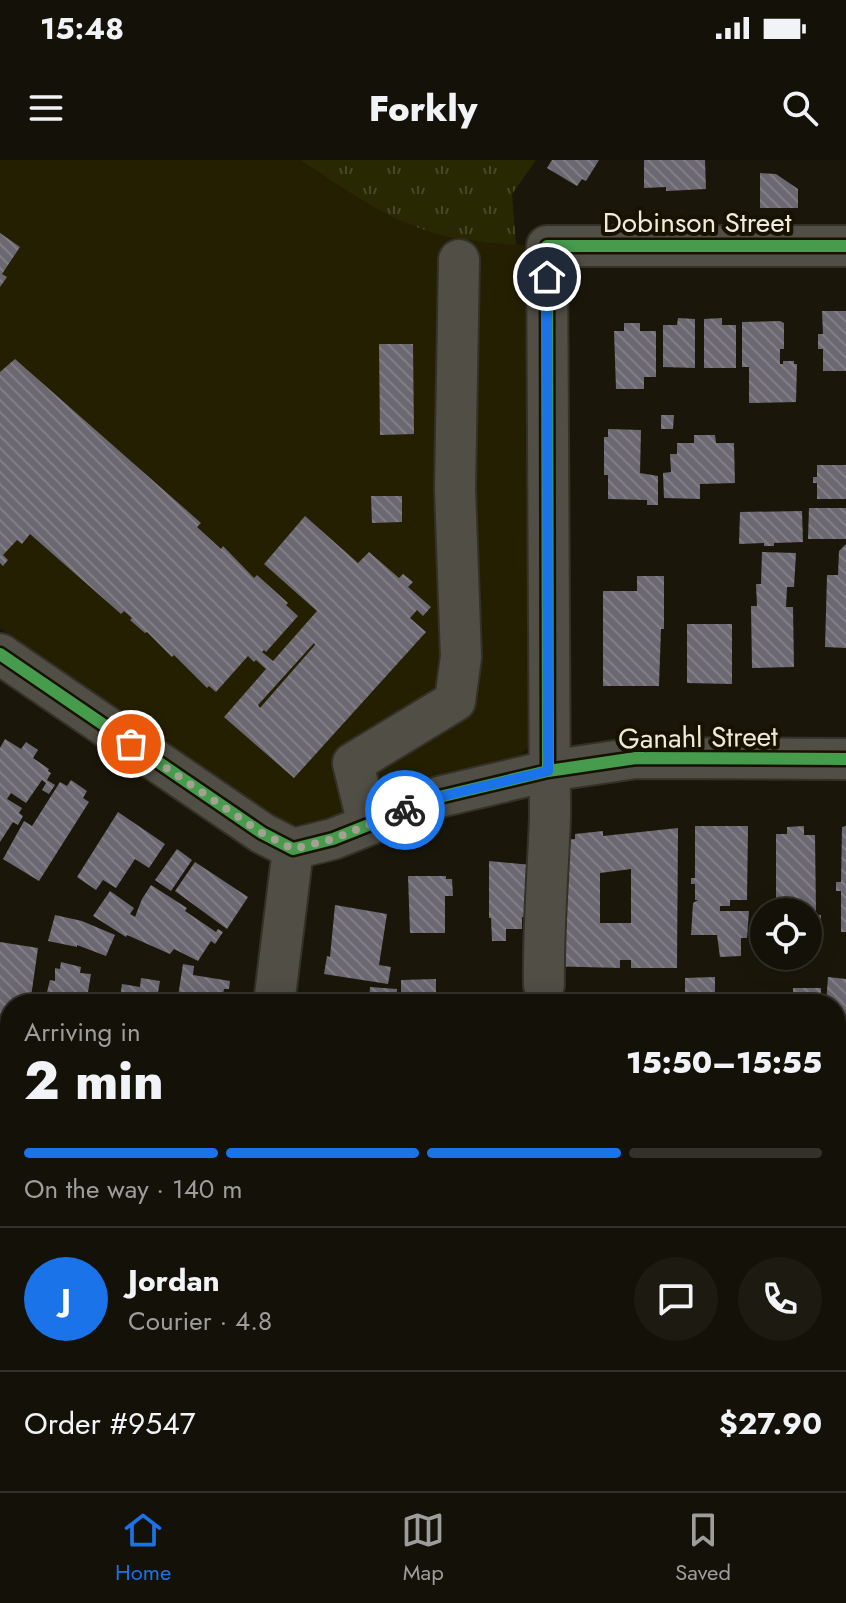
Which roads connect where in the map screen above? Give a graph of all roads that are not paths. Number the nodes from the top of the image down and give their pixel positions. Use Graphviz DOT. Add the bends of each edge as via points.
graph roads {
  1 [pos="846,246"];
  2 [pos="459,260"];
  3 [pos="0,654"];
  4 [pos="846,759"];
  5 [pos="548,771"];
  6 [pos="368,825"];
  7 [pos="293,849"];
  8 [pos="544,985"];
  9 [pos="275,994"];
  1 -- 5 [label="street, Dobinson Street" via="547,246"];
  2 -- 6 [label="street" via="455,489 461,657 455,701 353,763"];
  3 -- 7 [label="street"];
  4 -- 5 [label="street, Ganahl Street" via="636,758"];
  5 -- 6 [label="street, Ganahl Street" via="439,797"];
  5 -- 8 [label="street"];
  6 -- 7 [label="street, Ganahl Street"];
  7 -- 9 [label="street"];
}
